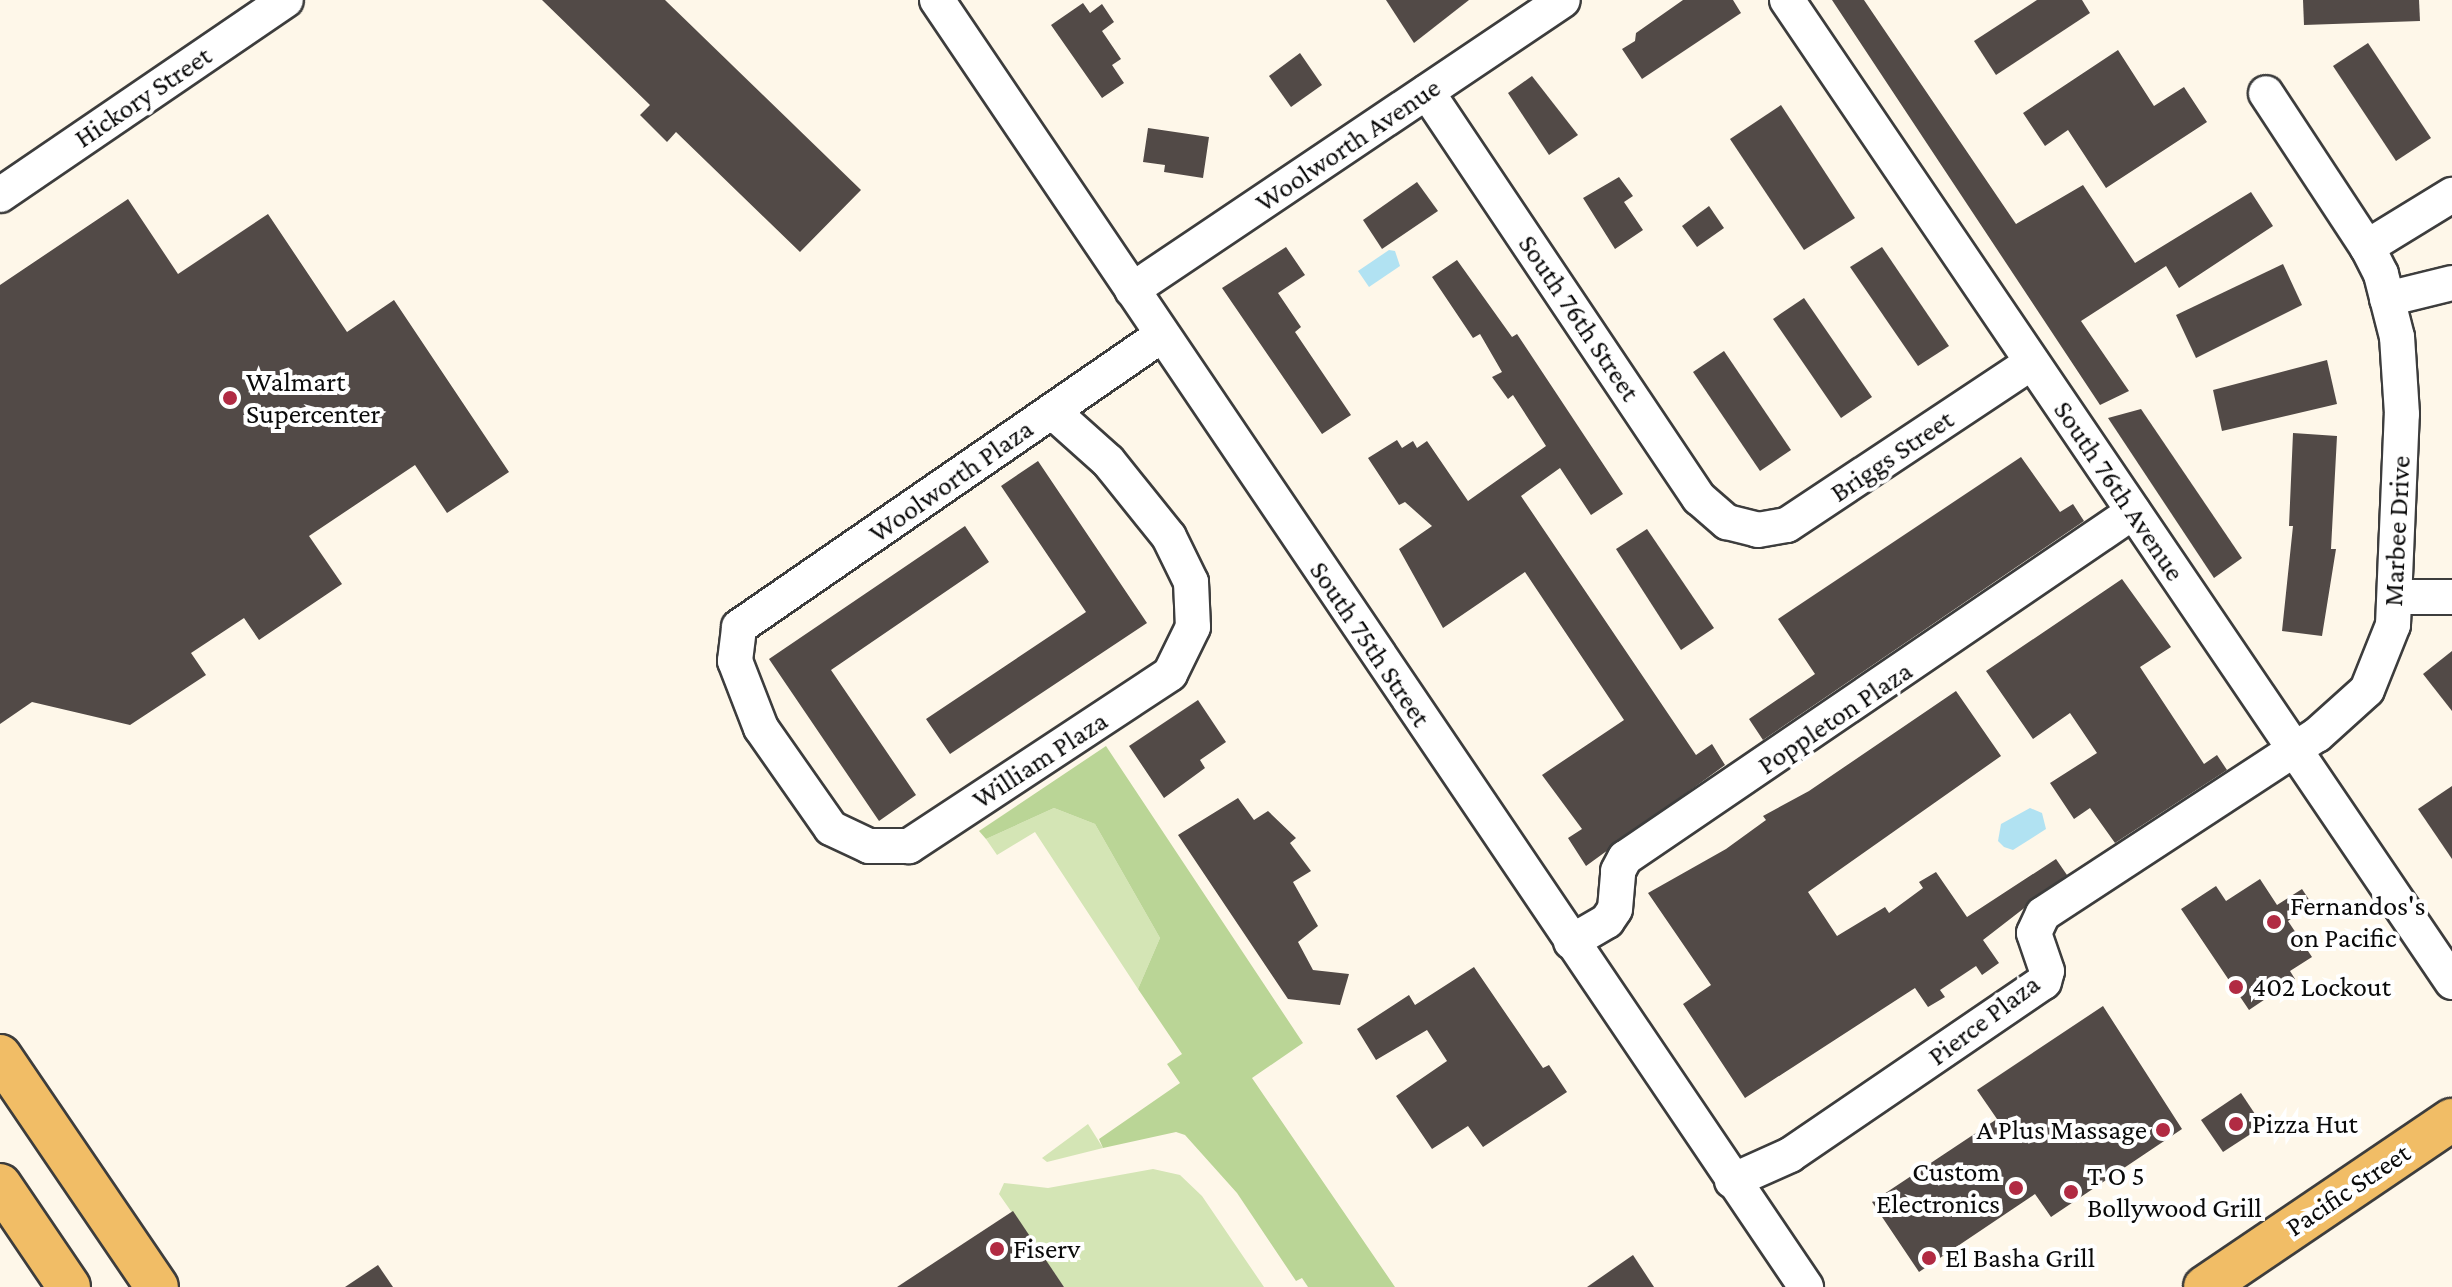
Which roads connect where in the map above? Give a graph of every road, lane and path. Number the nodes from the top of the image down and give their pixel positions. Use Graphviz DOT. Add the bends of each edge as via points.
graph roads {
  1 [pos="937,0"];
  2 [pos="1563,0"];
  3 [pos="1787,0"];
  4 [pos="282,1"];
  5 [pos="1427,92"];
  6 [pos="2266,93"];
  7 [pos="0,195"];
  8 [pos="2452,195"];
  9 [pos="2379,273"];
  10 [pos="2452,283"];
  11 [pos="1132,290"];
  12 [pos="1162,335"];
  13 [pos="2032,362"];
  14 [pos="1052,411"];
  15 [pos="2133,512"];
  16 [pos="1745,529"];
  17 [pos="2395,597"];
  18 [pos="2452,597"];
  19 [pos="2294,748"];
  20 [pos="909,846"];
  21 [pos="1571,942"];
  22 [pos="2452,982"];
  23 [pos="0,1056"];
  24 [pos="2452,1120"];
  25 [pos="1732,1181"];
  26 [pos="0,1185"];
  27 [pos="69,1287"];
  28 [pos="157,1287"];
  29 [pos="1806,1287"];
  30 [pos="2205,1287"];
  1 -- 11 [label="street, South 75th Street"];
  2 -- 5 [label="street, Woolworth Avenue"];
  3 -- 13 [label="street, South 76th Avenue"];
  4 -- 7 [label="street, Hickory Street"];
  5 -- 11 [label="street, Woolworth Avenue"];
  5 -- 16 [label="street, South 76th Street" via="1699,498 1713,513"];
  6 -- 9 [label="street"];
  8 -- 9 [label="street"];
  9 -- 10 [label="street"];
  9 -- 17 [label="street, Marbee Drive" via="2401,370"];
  11 -- 12 [label="street, South 75th Street"];
  12 -- 14 [label="street, Woolworth Plaza"];
  12 -- 21 [label="street, South 75th Street"];
  13 -- 15 [label="street, South 76th Avenue"];
  13 -- 16 [label="street, Briggs Street" via="1798,519 1777,528"];
  14 -- 20 [label="street, William Plaza" via="1108,461 1169,537 1191,582 1193,627 1170,674"];
  14 -- 20 [label="street, Woolworth Plaza" via="739,627 735,661 761,728 831,828 869,846"];
  15 -- 19 [label="street, South 76th Avenue"];
  15 -- 21 [label="street, Poppleton Plaza" via="1625,858 1618,871 1615,909 1607,921"];
  17 -- 18 [label="street"];
  17 -- 19 [label="street, Marbee Drive" via="2391,635 2367,690 2339,719"];
  19 -- 22 [label="street, South 76th Avenue"];
  19 -- 25 [label="street, Pierce Plaza" via="2043,914 2034,933 2047,971 2044,982 1790,1155"];
  21 -- 25 [label="street, South 75th Street"];
  23 -- 28 [label="main road"];
  24 -- 30 [label="main road, Pacific Street"];
  25 -- 29 [label="street, South 75th Street"];
  26 -- 27 [label="main road"];
}
